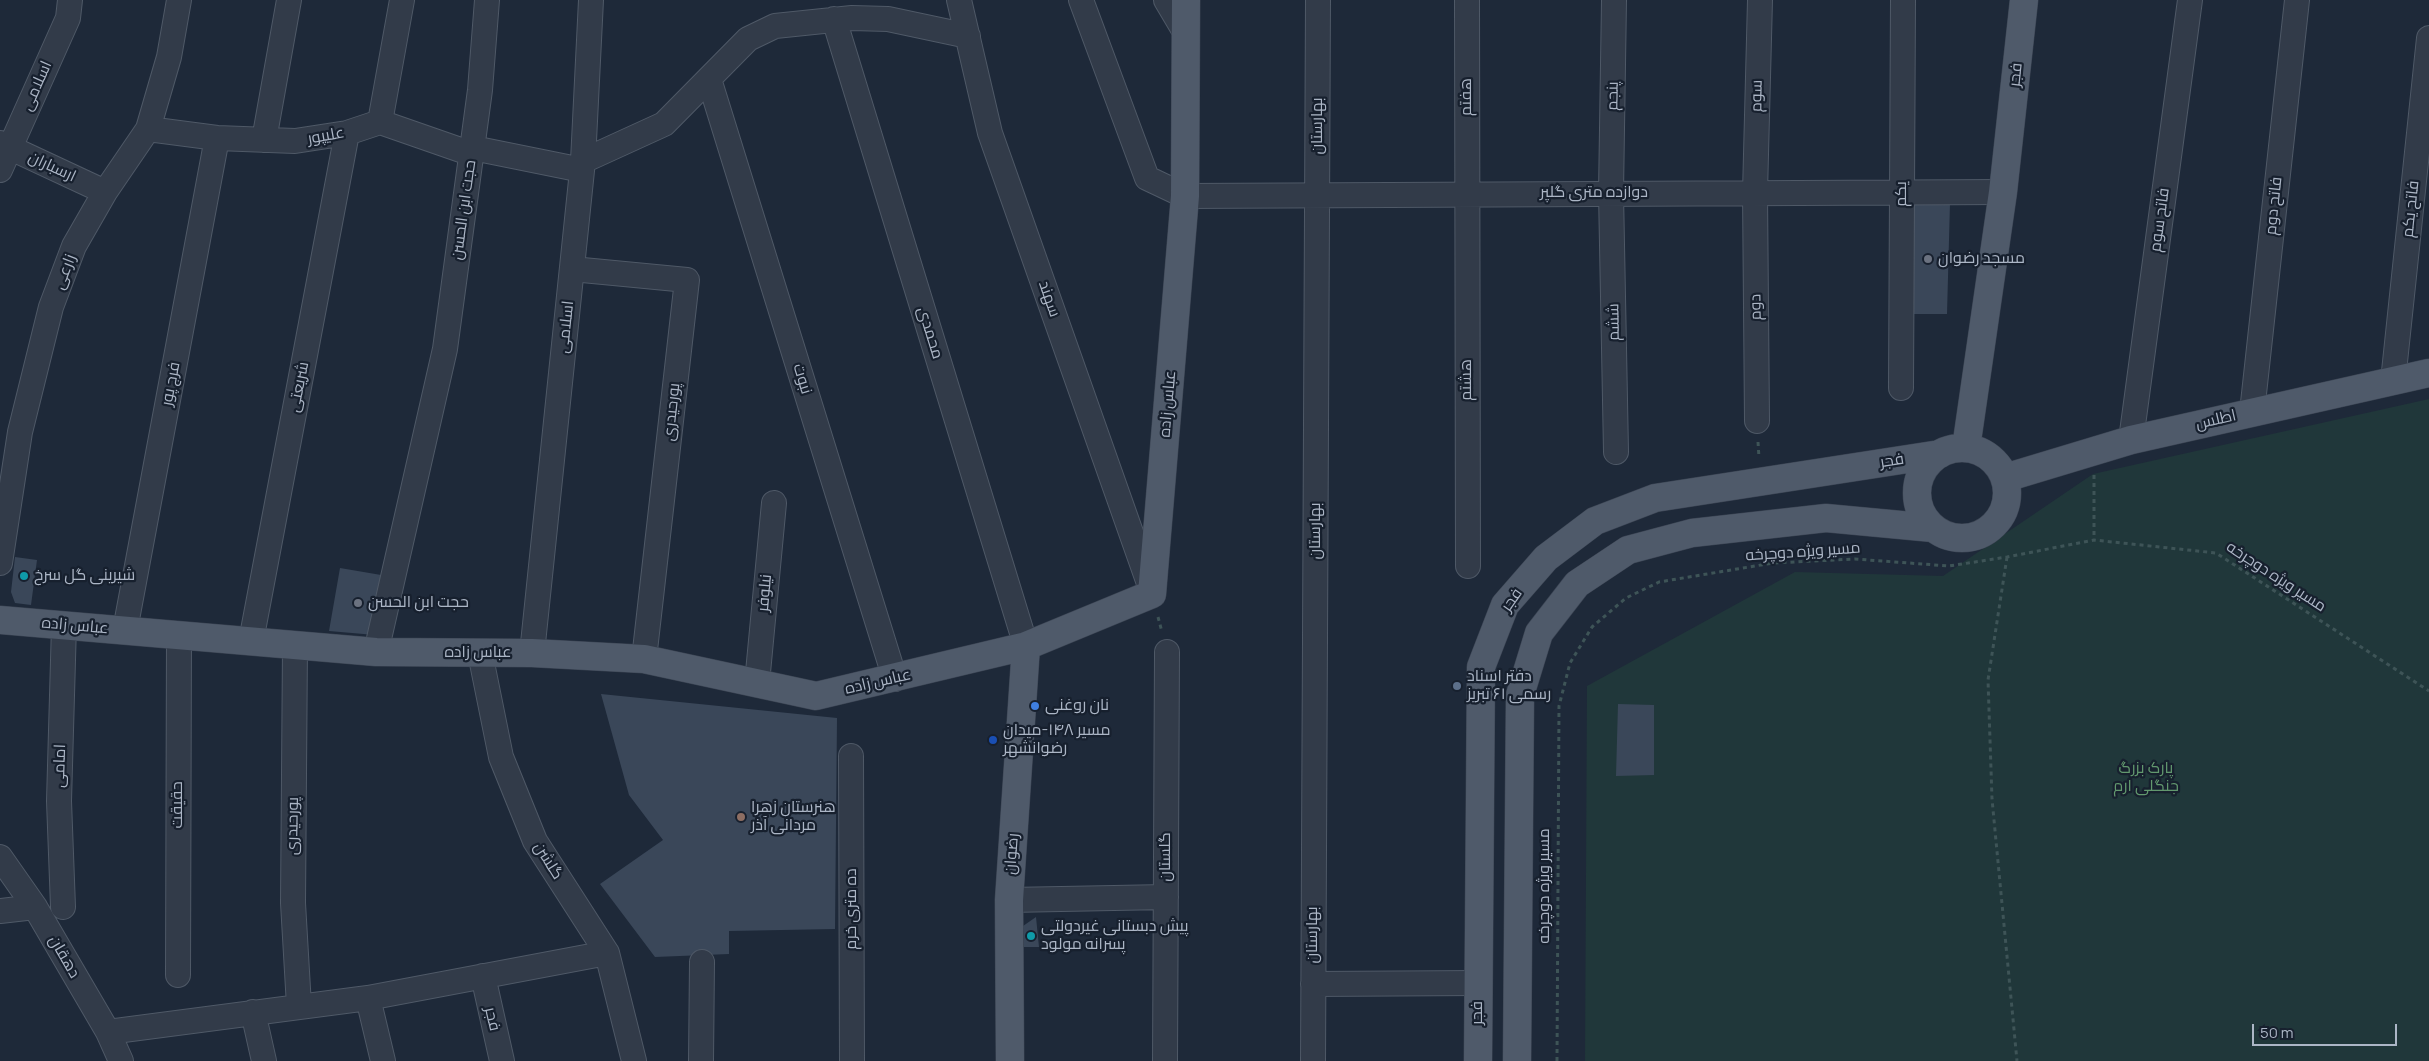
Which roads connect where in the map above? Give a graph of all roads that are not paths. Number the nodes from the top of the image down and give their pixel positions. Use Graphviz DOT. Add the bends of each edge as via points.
graph roads {
  1 [pos="70,0"];
  2 [pos="179,0"];
  3 [pos="289,0"];
  4 [pos="402,0"];
  5 [pos="487,0"];
  6 [pos="591,0"];
  7 [pos="959,0"];
  8 [pos="1082,0"];
  9 [pos="1166,0"];
  10 [pos="1186,0"];
  11 [pos="1318,0"];
  12 [pos="1467,0"];
  13 [pos="1614,0"];
  14 [pos="1760,0"];
  15 [pos="1903,0"];
  16 [pos="2024,0"];
  17 [pos="2190,0"];
  18 [pos="2297,0"];
  19 [pos="834,20"];
  20 [pos="1186,32"];
  21 [pos="968,36"];
  22 [pos="2429,38"];
  23 [pos="710,79"];
  24 [pos="380,122"];
  25 [pos="148,129"];
  26 [pos="347,133"];
  27 [pos="217,138"];
  28 [pos="264,140"];
  29 [pos="5,145"];
  30 [pos="472,151"];
  31 [pos="583,166"];
  32 [pos="0,170"];
  33 [pos="105,192"];
  34 [pos="1902,192"];
  35 [pos="2003,192"];
  36 [pos="1467,193"];
  37 [pos="1612,193"];
  38 [pos="1755,193"];
  39 [pos="1318,194"];
  40 [pos="1185,196"];
  41 [pos="572,269"];
  42 [pos="2429,373"];
  43 [pos="2393,381"];
  44 [pos="1901,388"];
  45 [pos="2252,412"];
  46 [pos="1757,422"];
  47 [pos="2131,440"];
  48 [pos="1966,448"];
  49 [pos="1616,452"];
  50 [pos="1940,454"];
  51 [pos="2005,478"];
  52 [pos="774,503"];
  53 [pos="1933,528"];
  54 [pos="0,563"];
  55 [pos="1468,566"];
  56 [pos="1152,594"];
  57 [pos="0,620"];
  58 [pos="64,626"];
  59 [pos="124,630"];
  60 [pos="179,635"];
  61 [pos="250,641"];
  62 [pos="295,645"];
  63 [pos="1026,646"];
  64 [pos="376,652"];
  65 [pos="1167,652"];
  66 [pos="480,653"];
  67 [pos="532,653"];
  68 [pos="644,659"];
  69 [pos="895,678"];
  70 [pos="757,683"];
  71 [pos="851,756"];
  72 [pos="0,857"];
  73 [pos="1166,896"];
  74 [pos="1010,900"];
  75 [pos="63,906"];
  76 [pos="35,907"];
  77 [pos="0,911"];
  78 [pos="606,953"];
  79 [pos="702,962"];
  80 [pos="178,975"];
  81 [pos="483,976"];
  82 [pos="1478,983"];
  83 [pos="1518,983"];
  84 [pos="1313,984"];
  85 [pos="368,998"];
  86 [pos="299,1006"];
  87 [pos="254,1012"];
  88 [pos="108,1032"];
  89 [pos="121,1061"];
  90 [pos="264,1061"];
  91 [pos="383,1061"];
  92 [pos="502,1061"];
  93 [pos="634,1061"];
  94 [pos="701,1061"];
  95 [pos="852,1061"];
  96 [pos="1010,1061"];
  97 [pos="1165,1061"];
  98 [pos="1313,1061"];
  99 [pos="1478,1061"];
  100 [pos="1517,1061"];
  1 -- 29 [label="street, اسلامی" via="68,18"];
  2 -- 25 [label="street, زارعی" via="169,57"];
  3 -- 28 [label="street"];
  4 -- 24 [label="street"];
  5 -- 30 [label="street, حجت ابن الحسن"];
  6 -- 31 [label="street, اسلامی"];
  7 -- 21 [label="street, سهند"];
  8 -- 40 [label="street" via="1147,178"];
  9 -- 20 [label="street"];
  10 -- 20 [label="main road, عباس زاده"];
  11 -- 39 [label="street, بهارستان"];
  12 -- 36 [label="street, هفتم"];
  13 -- 37 [label="street, پنجم"];
  14 -- 38 [label="street, سوم"];
  15 -- 34 [label="street, یکم"];
  16 -- 35 [label="main road, فجر"];
  17 -- 47 [label="street, فاتح سوم"];
  18 -- 45 [label="street, فاتح دوم"];
  19 -- 21 [label="street" via="888,19"];
  19 -- 23 [label="street" via="775,26 766,30 748,39"];
  19 -- 63 [label="street, محمدی"];
  20 -- 40 [label="main road, عباس زاده"];
  21 -- 56 [label="street, سهند" via="990,133"];
  22 -- 43 [label="street, فاتح یکم"];
  23 -- 31 [label="street" via="664,124"];
  23 -- 69 [label="street, نبوت"];
  24 -- 26 [label="street, علیپور"];
  24 -- 30 [label="street"];
  25 -- 27 [label="street, علیپور"];
  25 -- 33 [label="street, زارعی"];
  26 -- 28 [label="street, علیپور" via="295,141"];
  26 -- 61 [label="street, شریعتی"];
  27 -- 28 [label="street, علیپور"];
  27 -- 59 [label="street, فرج پور"];
  29 -- 32 [label="street, اسلامی"];
  29 -- 33 [label="street, ارسباران"];
  30 -- 31 [label="street"];
  30 -- 64 [label="street, حجت ابن الحسن" via="445,349"];
  31 -- 41 [label="street, اسلامی"];
  33 -- 54 [label="street, زارعی" via="74,246 51,307 20,432"];
  34 -- 35 [label="street, دوازده متری گلپر"];
  34 -- 38 [label="street, دوازده متری گلپر"];
  34 -- 44 [label="street, یکم"];
  35 -- 48 [label="main road, فجر"];
  36 -- 37 [label="street, دوازده متری گلپر"];
  36 -- 39 [label="street, دوازده متری گلپر"];
  36 -- 55 [label="street, هشتم"];
  37 -- 38 [label="street, دوازده متری گلپر"];
  37 -- 49 [label="street, ششم"];
  38 -- 46 [label="street, دوم"];
  39 -- 40 [label="street, دوازده متری گلپر"];
  39 -- 84 [label="street, بهارستان"];
  40 -- 56 [label="main road, عباس زاده"];
  41 -- 67 [label="street, اسلامی"];
  41 -- 68 [label="street, پورحیدری" via="687,280"];
  42 -- 43 [label="main road, اطلس"];
  43 -- 45 [label="main road, اطلس"];
  45 -- 47 [label="main road, اطلس"];
  47 -- 51 [label="main road, اطلس"];
  48 -- 50 [label="main road"];
  48 -- 51 [label="main road" via="1990,458"];
  50 -- 53 [label="main road" via="1920,475 1917,489 1923,517"];
  50 -- 82 [label="main road, فجر" via="1655,498 1596,521 1546,558 1505,605 1481,667"];
  51 -- 53 [label="main road" via="2008,493 2005,508 1988,531 1960,539 1945,536"];
  52 -- 70 [label="street, نیلوفر"];
  53 -- 83 [label="main road" via="1826,518 1692,533 1628,550 1577,584 1539,633 1520,696"];
  56 -- 63 [label="main road, عباس زاده"];
  57 -- 58 [label="main road, عباس زاده"];
  58 -- 59 [label="main road, عباس زاده"];
  58 -- 75 [label="street, امامی" via="59,802"];
  59 -- 60 [label="main road, عباس زاده"];
  60 -- 61 [label="main road, عباس زاده"];
  60 -- 80 [label="street, حقیقت"];
  61 -- 62 [label="main road, عباس زاده"];
  62 -- 64 [label="main road, عباس زاده"];
  62 -- 86 [label="street, پورحیدری" via="293,903"];
  63 -- 69 [label="main road, عباس زاده"];
  63 -- 74 [label="main road, رضوان"];
  64 -- 66 [label="main road, عباس زاده"];
  65 -- 73 [label="street, گلستان"];
  66 -- 67 [label="main road, عباس زاده"];
  66 -- 78 [label="street, گلشن" via="501,757 535,841"];
  67 -- 68 [label="main road, عباس زاده"];
  68 -- 70 [label="main road, عباس زاده"];
  69 -- 70 [label="main road, عباس زاده" via="816,696"];
  71 -- 95 [label="street, ده متری خرم"];
  72 -- 76 [label="street, دهقان"];
  73 -- 74 [label="street"];
  73 -- 97 [label="street, گلستان"];
  74 -- 96 [label="main road, رضوان"];
  76 -- 77 [label="street"];
  76 -- 88 [label="street, دهقان"];
  78 -- 81 [label="street"];
  78 -- 93 [label="street, گلشن"];
  79 -- 94 [label="street"];
  81 -- 85 [label="street"];
  81 -- 92 [label="street, فجر"];
  82 -- 83 [label="main road"];
  82 -- 84 [label="street"];
  82 -- 99 [label="main road, فجر"];
  83 -- 100 [label="main road"];
  84 -- 98 [label="street, بهارستان"];
  85 -- 86 [label="street"];
  85 -- 91 [label="street"];
  86 -- 87 [label="street"];
  87 -- 88 [label="street"];
  87 -- 90 [label="street"];
  88 -- 89 [label="street, دهقان"];
}
